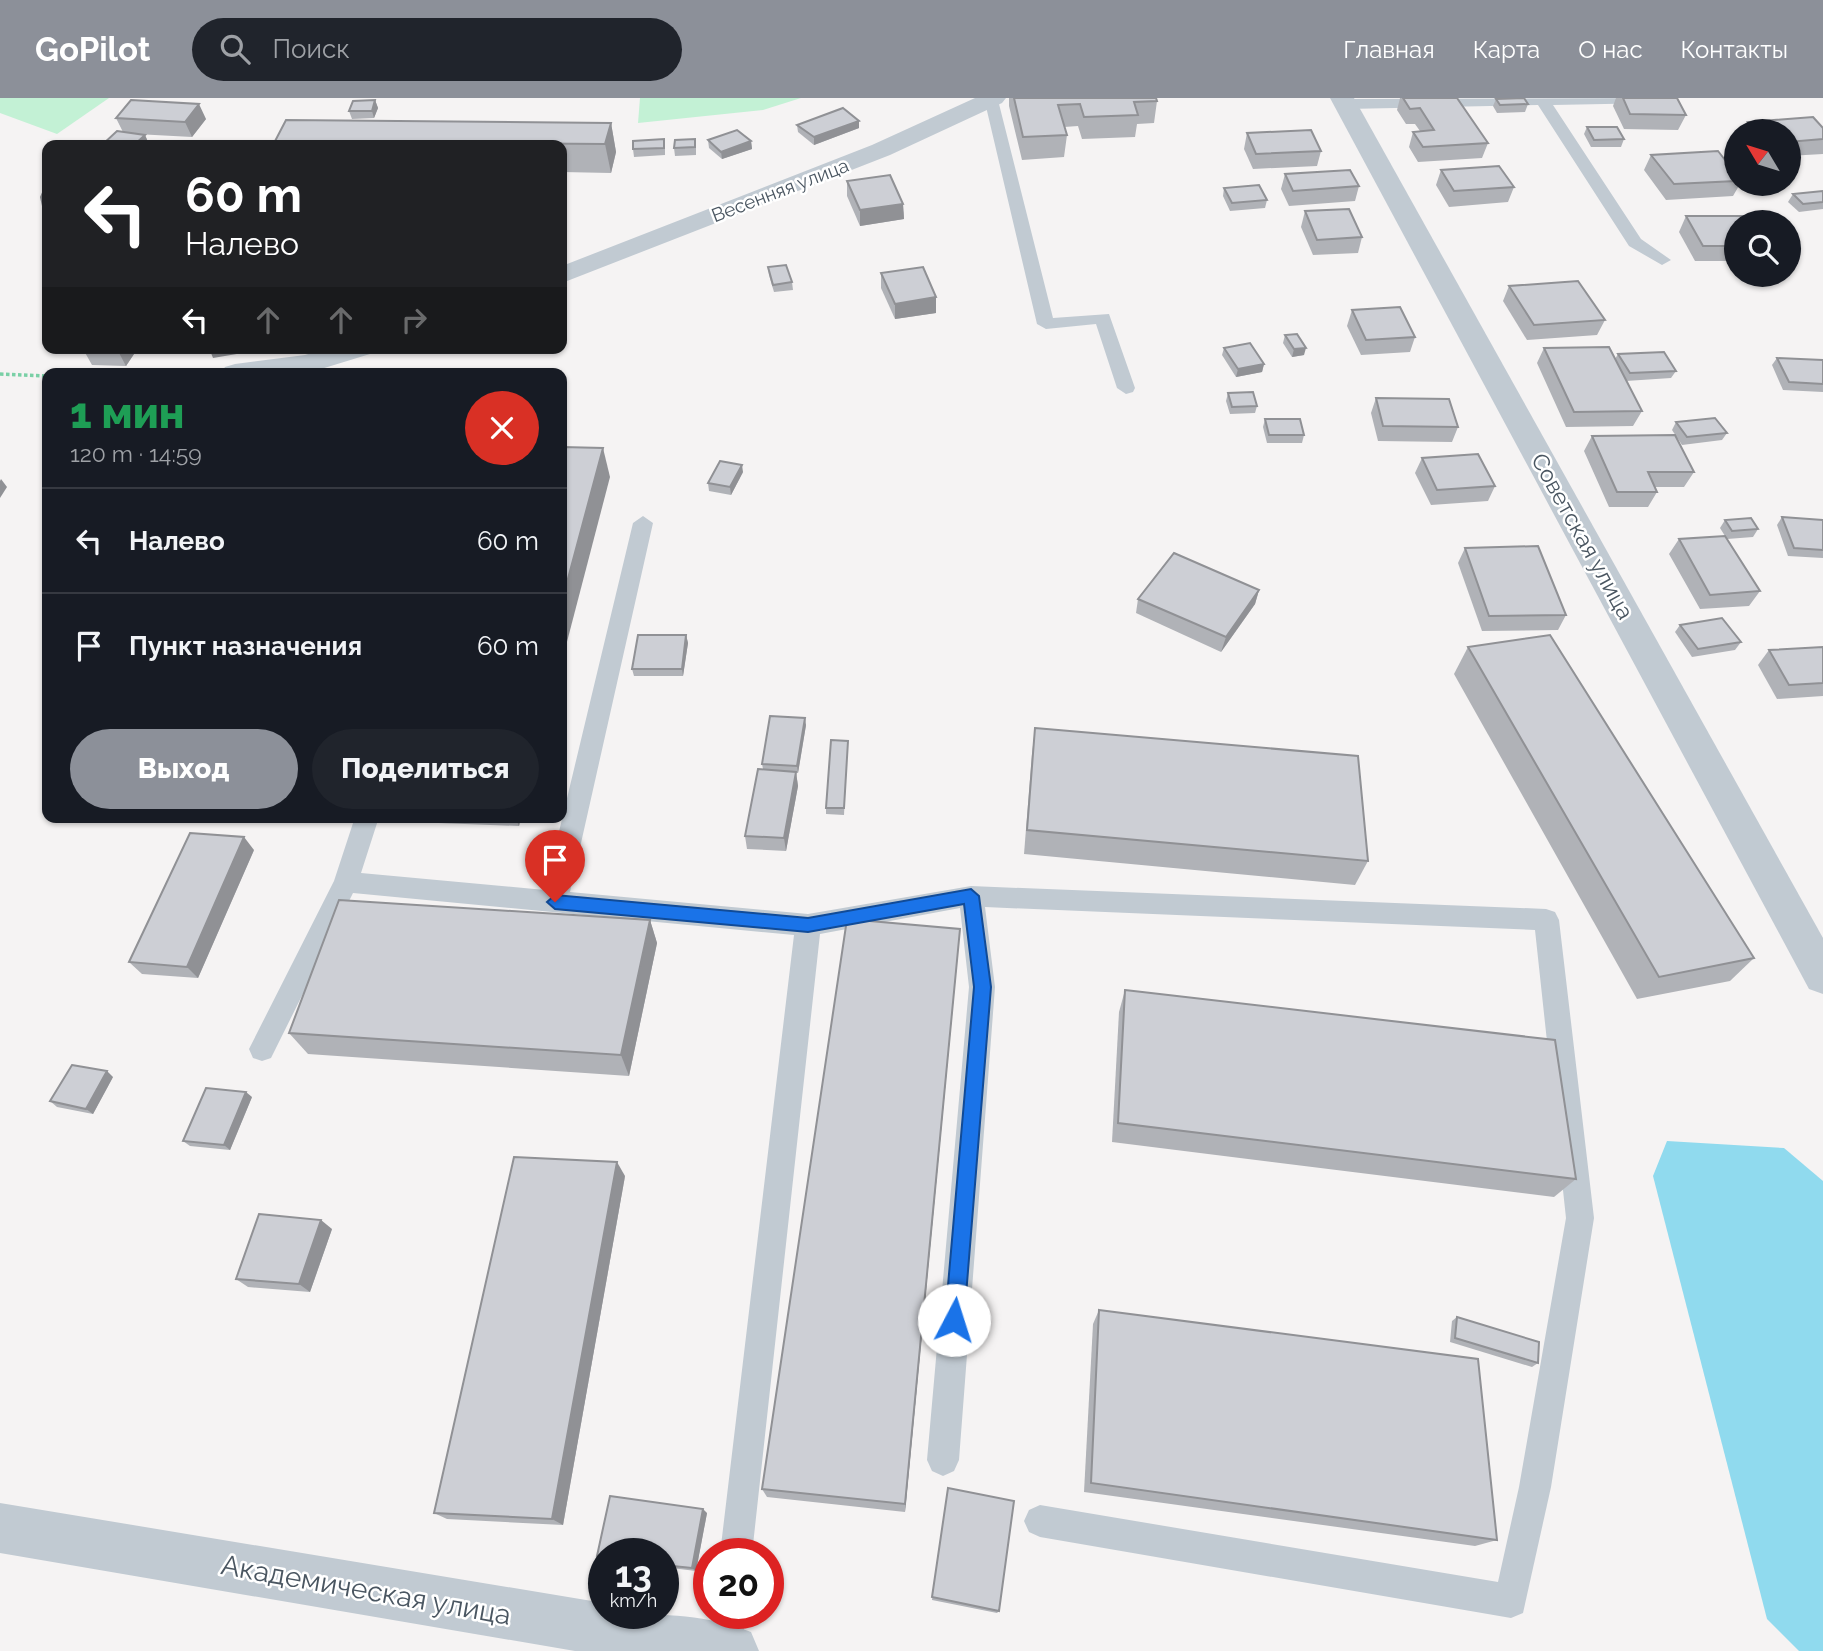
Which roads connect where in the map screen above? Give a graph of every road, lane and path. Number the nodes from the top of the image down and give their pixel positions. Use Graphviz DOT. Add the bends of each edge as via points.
graph roads {
  1 [pos="1657,98"];
  2 [pos="992,99"];
  3 [pos="1344,101"];
  4 [pos="1543,101"];
  5 [pos="1662,260"];
  6 [pos="567,273"];
  7 [pos="340,354"];
  8 [pos="275,368"];
  9 [pos="0,374"];
  10 [pos="42,376"];
  11 [pos="1126,388"];
  12 [pos="643,523"];
  13 [pos="365,823"];
  14 [pos="346,882"];
  15 [pos="971,896"];
  16 [pos="555,902"];
  17 [pos="808,925"];
  18 [pos="1823,975"];
  19 [pos="262,1049"];
  20 [pos="943,1460"];
  21 [pos="1040,1521"];
  22 [pos="0,1528"];
  23 [pos="738,1538"];
  24 [pos="727,1641"];
  1 -- 4 [label="lane"];
  2 -- 6 [label="street, Весенняя улица" via="881,150"];
  2 -- 11 [label="lane" via="1046,324 1103,318"];
  3 -- 4 [label="lane"];
  3 -- 18 [label="street, Советская улица"];
  4 -- 5 [label="lane" via="1634,242"];
  7 -- 8 [label="street"];
  9 -- 10 [label="path"];
  12 -- 16 [label="lane"];
  13 -- 14 [label="lane"];
  14 -- 16 [label="lane"];
  14 -- 19 [label="lane"];
  15 -- 17 [label="lane"];
  15 -- 20 [label="lane" via="982,987"];
  15 -- 21 [label="lane" via="1546,920 1580,1218 1511,1601"];
  16 -- 17 [label="lane"];
  17 -- 23 [label="lane"];
  22 -- 24 [label="street, Академическая улица"];
}
